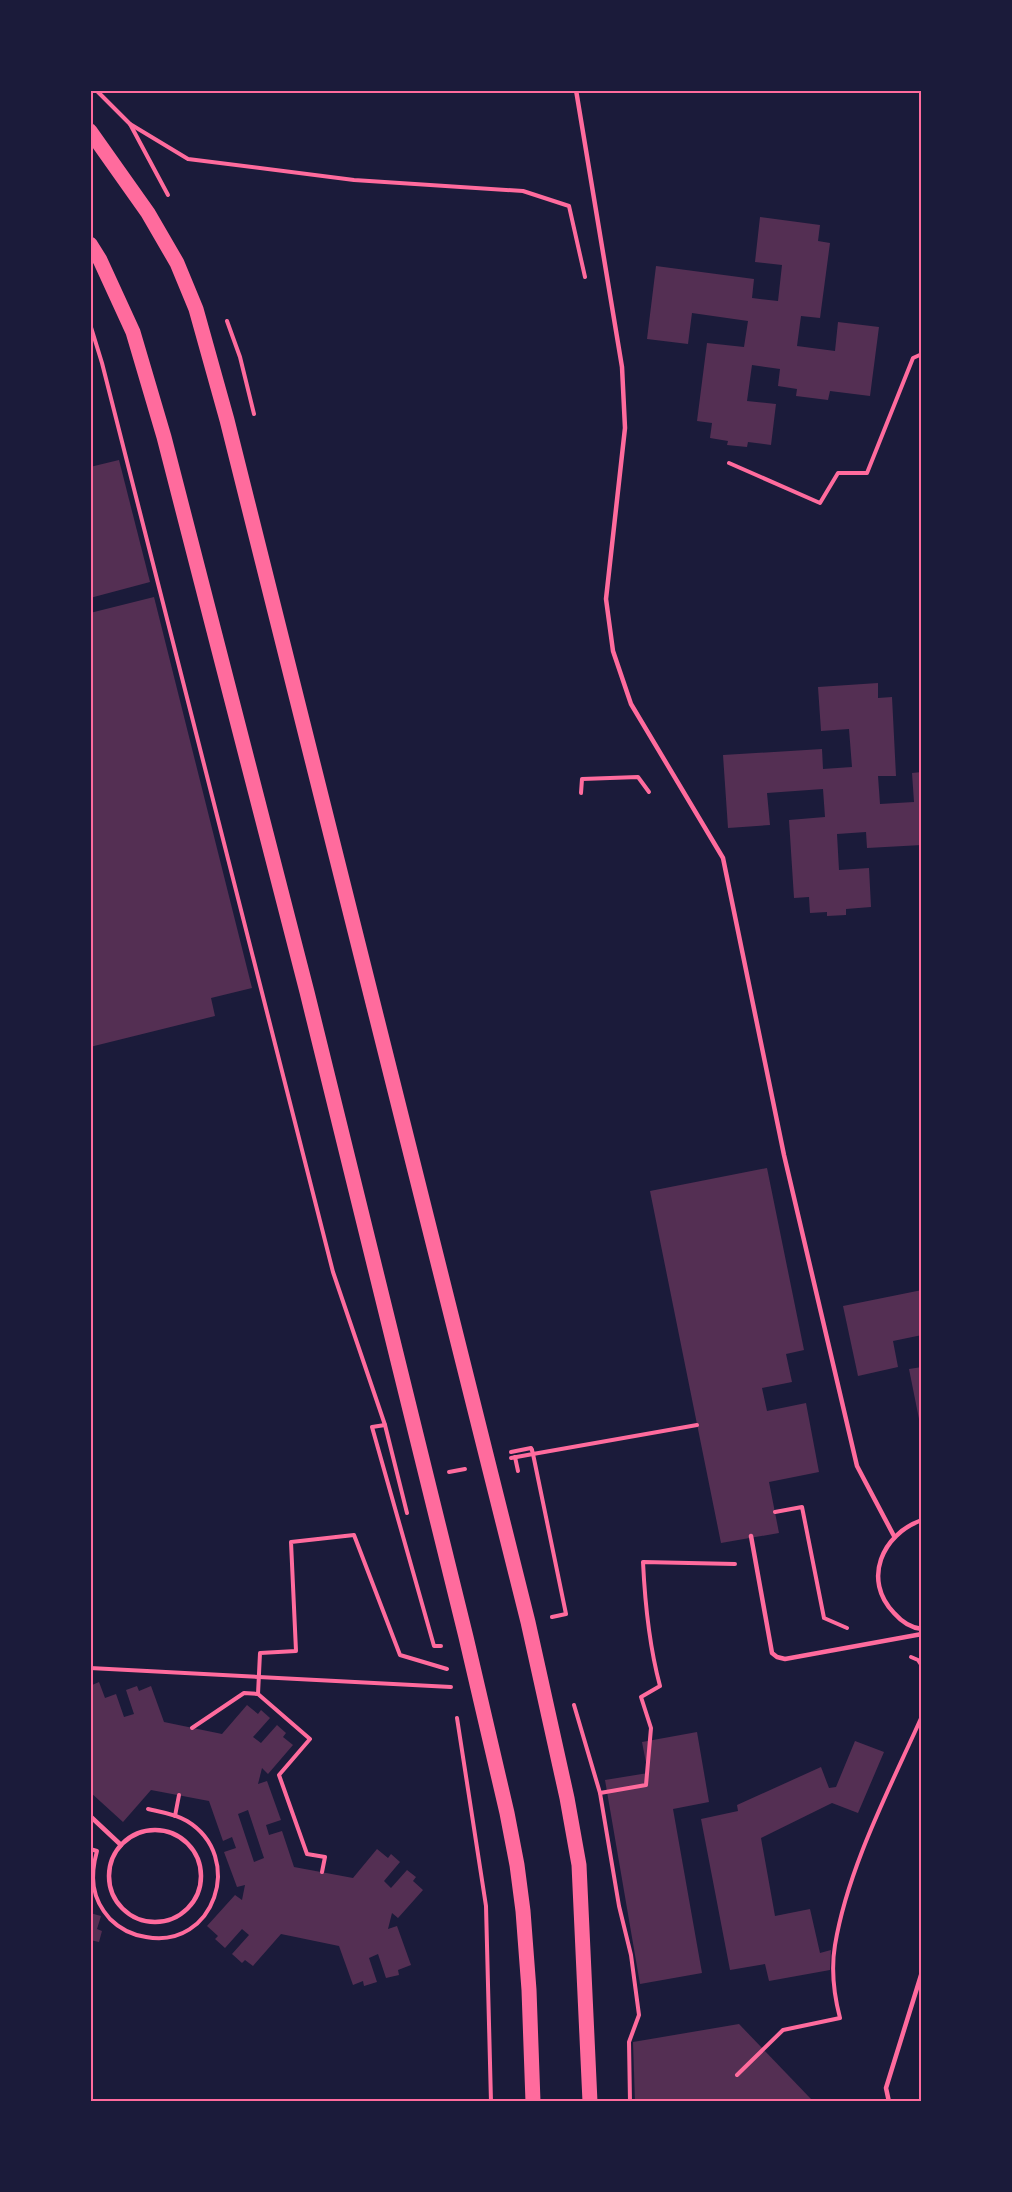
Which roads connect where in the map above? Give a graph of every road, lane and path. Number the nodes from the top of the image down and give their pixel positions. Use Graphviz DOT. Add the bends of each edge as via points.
graph roads {
  1 [pos="96,90"];
  2 [pos="576,90"];
  3 [pos="90,131"];
  4 [pos="90,244"];
  5 [pos="587,284"];
  6 [pos="90,324"];
  7 [pos="922,354"];
  8 [pos="729,463"];
  9 [pos="649,792"];
  10 [pos="581,793"];
  11 [pos="90,1380"];
  12 [pos="385,1425"];
  13 [pos="697,1425"];
  14 [pos="90,1427"];
  15 [pos="532,1450"];
  16 [pos="504,1453"];
  17 [pos="775,1512"];
  18 [pos="922,1520"];
  19 [pos="410,1524"];
  20 [pos="751,1536"];
  21 [pos="894,1536"];
  22 [pos="735,1564"];
  23 [pos="549,1617"];
  24 [pos="824,1618"];
  25 [pos="922,1629"];
  26 [pos="922,1634"];
  27 [pos="438,1635"];
  28 [pos="441,1646"];
  29 [pos="90,1668"];
  30 [pos="447,1669"];
  31 [pos="258,1677"];
  32 [pos="451,1687"];
  33 [pos="258,1694"];
  34 [pos="453,1695"];
  35 [pos="456,1714"];
  36 [pos="922,1716"];
  37 [pos="192,1728"];
  38 [pos="600,1793"];
  39 [pos="179,1795"];
  40 [pos="148,1809"];
  41 [pos="90,1816"];
  42 [pos="175,1816"];
  43 [pos="121,1845"];
  44 [pos="90,1849"];
  45 [pos="91,1870"];
  46 [pos="322,1872"];
  47 [pos="922,1972"];
  48 [pos="737,2075"];
  49 [pos="492,2102"];
  50 [pos="532,2102"];
  51 [pos="590,2102"];
  52 [pos="889,2102"];
  1 -- 5 [label="path" via="130,124 188,159 354,180 523,191 569,206"];
  2 -- 21 [label="lane" via="622,367 625,428 606,598 613,651 631,704 723,858 784,1155 858,1466"];
  3 -- 51 [label="main road" via="148,213 177,263 196,309 227,420 528,1622 567,1798 579,1865"];
  4 -- 50 [label="main road" via="133,332 165,437 469,1649 517,1865 528,1980"];
  6 -- 12 [label="path" via="333,1272"];
  7 -- 8 [label="path" via="913,358 867,473 838,473 820,502"];
  9 -- 10 [label="path" via="638,777 582,779"];
  11 -- 14 [label="path"];
  12 -- 19 [label="path"];
  12 -- 28 [label="path" via="372,1427 434,1646"];
  13 -- 23 [label="path" via="532,1454 566,1614"];
  15 -- 16 [label="path"];
  17 -- 24 [label="path" via="802,1507"];
  18 -- 21 [label="lane"];
  20 -- 26 [label="lane" via="772,1653 777,1658"];
  21 -- 25 [label="lane" via="883,1552 878,1570 880,1589 887,1606 901,1620"];
  22 -- 38 [label="path" via="643,1562 648,1628 660,1686 642,1697 651,1728 646,1785"];
  27 -- 28 [label="path"];
  28 -- 30 [label="path"];
  29 -- 31 [label="path"];
  30 -- 31 [label="path" via="400,1655 354,1535 291,1542 296,1651 260,1653"];
  30 -- 32 [label="path"];
  31 -- 32 [label="path"];
  31 -- 33 [label="path"];
  32 -- 34 [label="path"];
  33 -- 37 [label="path" via="244,1693"];
  33 -- 46 [label="path" via="310,1739 279,1775 307,1854 325,1857"];
  35 -- 49 [label="path" via="486,1906"];
  36 -- 48 [label="path" via="875,1821 835,1945 833,1973 840,2018 783,2030"];
  39 -- 42 [label="path"];
  40 -- 42 [label="path"];
  41 -- 43 [label="lane"];
  42 -- 45 [label="path" via="203,1833 216,1856 219,1871 217,1892 208,1911 194,1926 165,1938 134,1935 116,1925 102,1910 93,1891"];
  43 -- 43 [label="lane" via="136,1834 151,1830 166,1831 190,1845 200,1865 200,1886 186,1910 159,1922 143,1920 117,1902 109,1872"];
  44 -- 45 [label="path" via="97,1851"];
  47 -- 52 [label="lane" via="886,2088"];
}
